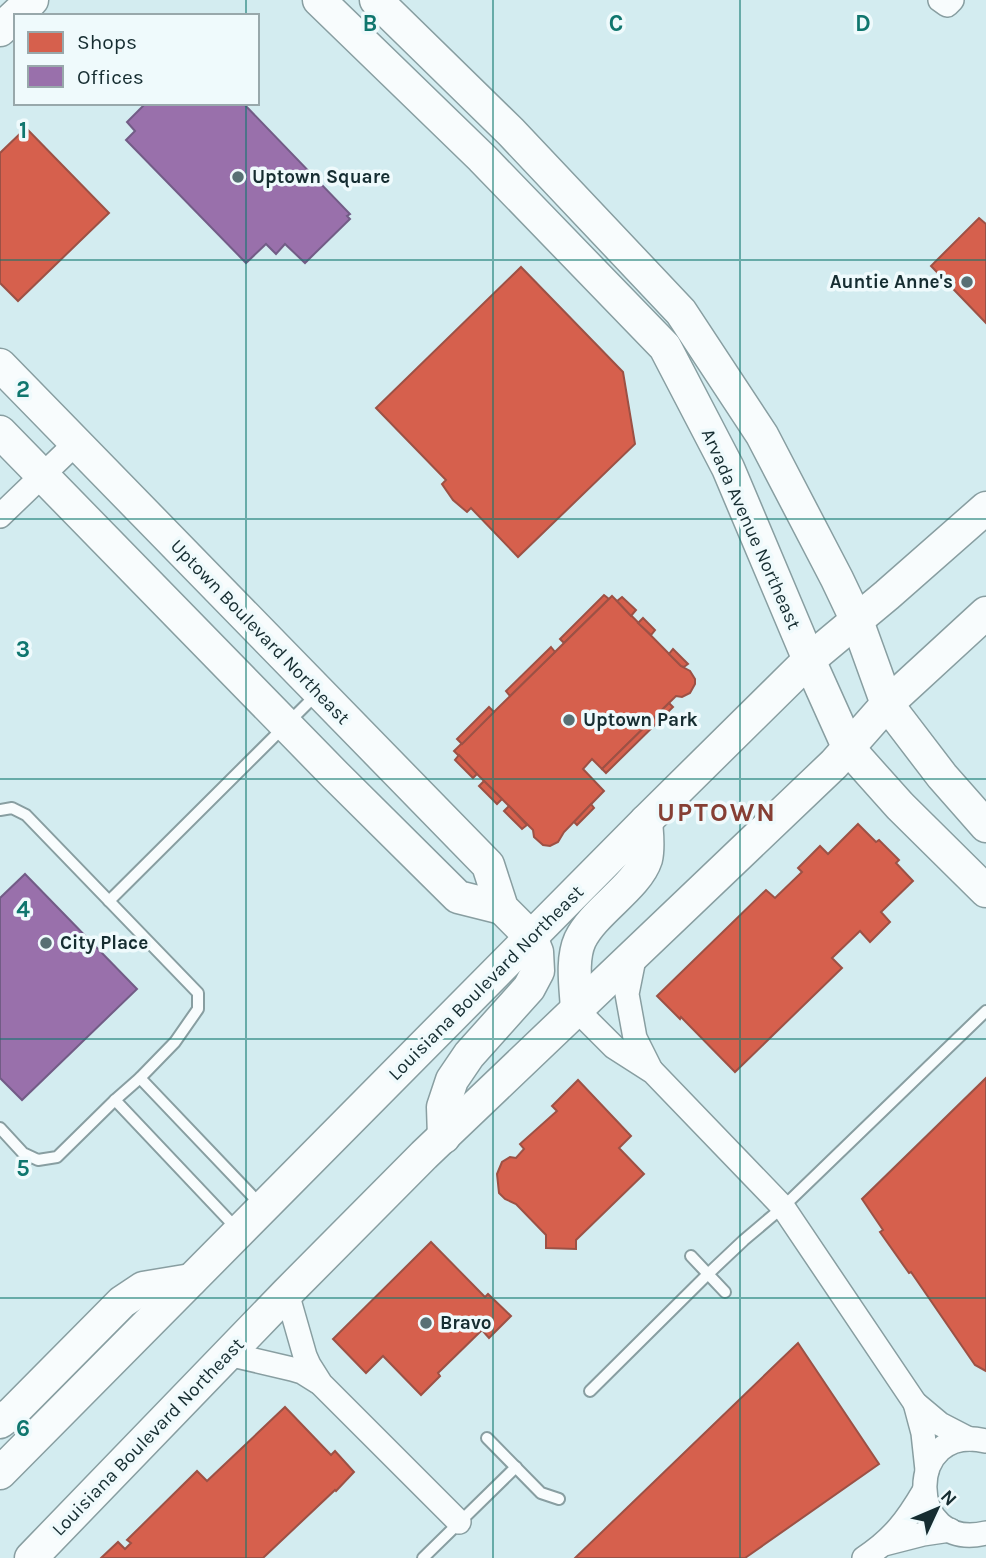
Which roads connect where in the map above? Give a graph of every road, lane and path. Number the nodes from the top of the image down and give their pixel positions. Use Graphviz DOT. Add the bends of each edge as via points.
graph roads {
  1 [pos="32,0"];
  2 [pos="319,0"];
  3 [pos="376,0"];
  4 [pos="940,0"];
  5 [pos="952,0"];
  6 [pos="17,14"];
  7 [pos="14,17"];
  8 [pos="0,30"];
  9 [pos="511,132"];
  10 [pos="482,158"];
  11 [pos="0,365"];
  12 [pos="0,432"];
  13 [pos="75,444"];
  14 [pos="42,475"];
  15 [pos="986,508"];
  16 [pos="0,516"];
  17 [pos="986,613"];
  18 [pos="857,621"];
  19 [pos="809,660"];
  20 [pos="319,692"];
  21 [pos="887,704"];
  22 [pos="286,725"];
  23 [pos="849,749"];
  24 [pos="0,810"];
  25 [pos="646,821"];
  26 [pos="986,826"];
  27 [pos="986,891"];
  28 [pos="109,901"];
  29 [pos="502,908"];
  30 [pos="531,937"];
  31 [pos="635,954"];
  32 [pos="577,1010"];
  33 [pos="986,1011"];
  34 [pos="653,1072"];
  35 [pos="140,1078"];
  36 [pos="115,1100"];
  37 [pos="0,1128"];
  38 [pos="444,1137"];
  39 [pos="783,1207"];
  40 [pos="263,1208"];
  41 [pos="239,1231"];
  42 [pos="691,1256"];
  43 [pos="708,1274"];
  44 [pos="191,1280"];
  45 [pos="725,1292"];
  46 [pos="287,1293"];
  47 [pos="228,1354"];
  48 [pos="321,1384"];
  49 [pos="590,1391"];
  50 [pos="915,1403"];
  51 [pos="0,1422"];
  52 [pos="487,1438"];
  53 [pos="981,1440"];
  54 [pos="516,1467"];
  55 [pos="0,1473"];
  56 [pos="925,1481"];
  57 [pos="559,1499"];
  58 [pos="459,1522"];
  59 [pos="950,1530"];
  60 [pos="984,1535"];
  61 [pos="884,1544"];
  62 [pos="31,1558"];
  63 [pos="423,1558"];
  64 [pos="864,1558"];
  1 -- 6 [label="street"];
  2 -- 10 [label="street, Arvada Avenue Northeast"];
  3 -- 9 [label="street"];
  4 -- 5 [label="street" via="947,5"];
  7 -- 8 [label="street"];
  9 -- 10 [label="street"];
  9 -- 18 [label="street" via="681,312 762,435"];
  10 -- 19 [label="street, Arvada Avenue Northeast" via="665,347 728,468"];
  11 -- 13 [label="street, Uptown Boulevard Northeast"];
  12 -- 14 [label="street"];
  13 -- 14 [label="street"];
  13 -- 20 [label="street, Uptown Boulevard Northeast"];
  14 -- 16 [label="street"];
  14 -- 22 [label="street"];
  15 -- 18 [label="street, Louisiana Boulevard Northeast"];
  17 -- 21 [label="street, Louisiana Boulevard Northeast"];
  18 -- 19 [label="street, Louisiana Boulevard Northeast"];
  18 -- 21 [label="street"];
  19 -- 23 [label="street, Arvada Avenue Northeast"];
  19 -- 25 [label="street, Louisiana Boulevard Northeast"];
  20 -- 22 [label="lane"];
  20 -- 29 [label="street, Uptown Boulevard Northeast" via="488,865"];
  21 -- 23 [label="street, Louisiana Boulevard Northeast"];
  21 -- 26 [label="street"];
  22 -- 28 [label="lane"];
  22 -- 29 [label="street" via="458,897"];
  23 -- 27 [label="street, Arvada Avenue Northeast"];
  23 -- 31 [label="street, Louisiana Boulevard Northeast"];
  24 -- 28 [label="lane" via="12,808 26,815"];
  25 -- 30 [label="street, Louisiana Boulevard Northeast"];
  25 -- 32 [label="street" via="645,861 579,941"];
  28 -- 35 [label="lane" via="198,993 198,1009 175,1042"];
  29 -- 30 [label="street, Uptown Boulevard Northeast"];
  30 -- 38 [label="street" via="538,971 452,1080 443,1107"];
  30 -- 40 [label="street, Louisiana Boulevard Northeast"];
  31 -- 32 [label="street, Louisiana Boulevard Northeast"];
  31 -- 34 [label="street" via="627,994 635,1038"];
  32 -- 34 [label="street" via="614,1047"];
  32 -- 38 [label="street, Louisiana Boulevard Northeast"];
  33 -- 39 [label="lane"];
  34 -- 39 [label="street"];
  35 -- 36 [label="lane"];
  35 -- 40 [label="lane"];
  36 -- 37 [label="lane" via="57,1157 38,1160 23,1153"];
  36 -- 41 [label="lane"];
  38 -- 46 [label="street, Louisiana Boulevard Northeast"];
  39 -- 43 [label="lane"];
  39 -- 50 [label="street"];
  40 -- 41 [label="street, Louisiana Boulevard Northeast"];
  41 -- 44 [label="street, Louisiana Boulevard Northeast"];
  42 -- 43 [label="lane"];
  43 -- 45 [label="lane"];
  43 -- 49 [label="lane"];
  44 -- 51 [label="street" via="143,1288 122,1302"];
  44 -- 55 [label="street, Louisiana Boulevard Northeast"];
  46 -- 47 [label="street, Louisiana Boulevard Northeast"];
  46 -- 48 [label="street" via="305,1356"];
  47 -- 48 [label="street" via="292,1368"];
  47 -- 62 [label="street, Louisiana Boulevard Northeast"];
  48 -- 58 [label="street"];
  50 -- 53 [label="street" via="940,1424"];
  50 -- 56 [label="street" via="923,1433"];
  52 -- 54 [label="lane"];
  53 -- 56 [label="street" via="956,1442 943,1449 933,1458"];
  54 -- 57 [label="lane" via="541,1493"];
  54 -- 58 [label="lane"];
  56 -- 59 [label="street" via="927,1504"];
  56 -- 61 [label="street" via="910,1515"];
  58 -- 63 [label="lane"];
  59 -- 60 [label="street"];
  59 -- 61 [label="street"];
  61 -- 64 [label="street"];
}
